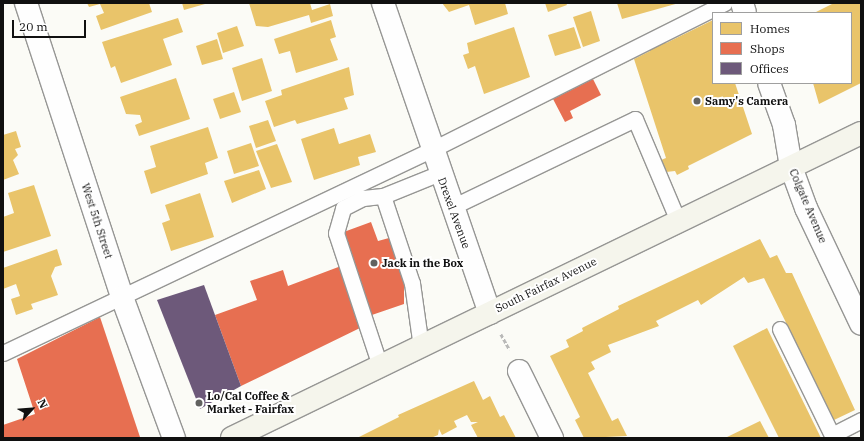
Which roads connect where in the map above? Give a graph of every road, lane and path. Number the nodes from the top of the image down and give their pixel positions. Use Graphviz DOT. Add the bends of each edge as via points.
graph roads {
  1 [pos="26,3"];
  2 [pos="382,3"];
  3 [pos="724,3"];
  4 [pos="769,84"];
  5 [pos="861,133"];
  6 [pos="431,150"];
  7 [pos="791,167"];
  8 [pos="440,173"];
  9 [pos="360,191"];
  10 [pos="383,196"];
  11 [pos="452,207"];
  12 [pos="678,221"];
  13 [pos="122,297"];
  14 [pos="490,313"];
  15 [pos="861,324"];
  16 [pos="780,329"];
  17 [pos="421,347"];
  18 [pos="3,353"];
  19 [pos="380,366"];
  20 [pos="519,371"];
  21 [pos="861,420"];
  22 [pos="833,436"];
  23 [pos="174,438"];
  24 [pos="232,438"];
  25 [pos="552,438"];
  1 -- 13 [label="street, West 5th Street"];
  2 -- 6 [label="street, Drexel Avenue"];
  3 -- 6 [label="lane"];
  4 -- 7 [label="street, Colgate Avenue" via="784,125"];
  5 -- 7 [label="main road, South Fairfax Avenue"];
  6 -- 8 [label="street, Drexel Avenue"];
  6 -- 9 [label="lane"];
  7 -- 12 [label="main road, South Fairfax Avenue"];
  7 -- 15 [label="street, Colgate Avenue"];
  8 -- 10 [label="lane"];
  8 -- 11 [label="street, Drexel Avenue"];
  9 -- 10 [label="lane"];
  9 -- 13 [label="lane"];
  9 -- 19 [label="lane" via="343,208 336,233"];
  10 -- 17 [label="lane" via="412,283"];
  11 -- 12 [label="lane" via="635,119"];
  11 -- 14 [label="street, Drexel Avenue"];
  12 -- 14 [label="main road, South Fairfax Avenue"];
  13 -- 18 [label="lane"];
  13 -- 23 [label="street, West 5th Street"];
  14 -- 17 [label="main road, South Fairfax Avenue"];
  14 -- 20 [label="path"];
  16 -- 22 [label="lane"];
  17 -- 19 [label="main road, South Fairfax Avenue"];
  19 -- 24 [label="main road, South Fairfax Avenue"];
  20 -- 25 [label="street"];
  21 -- 22 [label="lane"];
}
